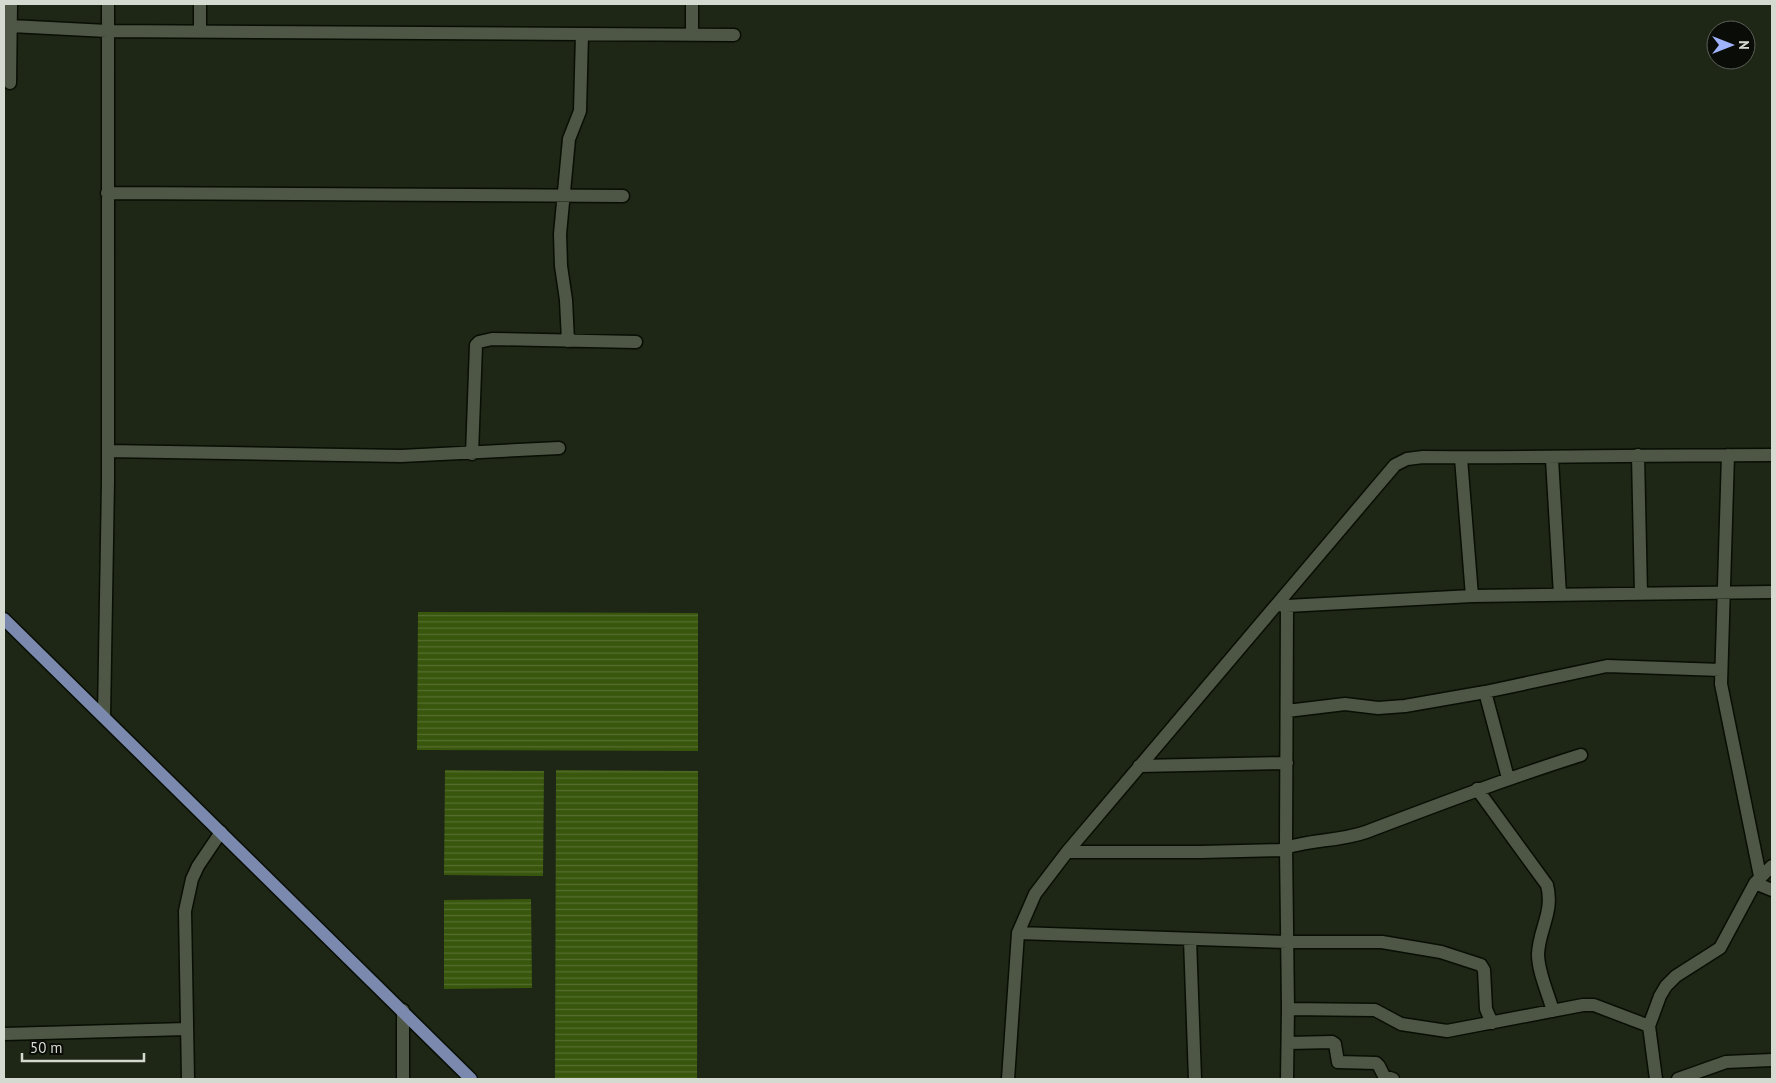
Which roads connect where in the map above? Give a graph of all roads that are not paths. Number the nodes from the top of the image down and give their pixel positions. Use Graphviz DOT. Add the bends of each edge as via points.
graph roads {
  1 [pos="11,4"];
  2 [pos="108,4"];
  3 [pos="200,4"];
  4 [pos="692,4"];
  5 [pos="11,26"];
  6 [pos="107,31"];
  7 [pos="200,32"];
  8 [pos="582,34"];
  9 [pos="692,35"];
  10 [pos="734,35"];
  11 [pos="10,83"];
  12 [pos="107,193"];
  13 [pos="564,196"];
  14 [pos="623,196"];
  15 [pos="568,341"];
  16 [pos="636,342"];
  17 [pos="558,448"];
  18 [pos="108,451"];
  19 [pos="472,454"];
  20 [pos="1638,455"];
  21 [pos="1728,455"];
  22 [pos="1772,455"];
  23 [pos="1461,458"];
  24 [pos="1552,458"];
  25 [pos="1772,592"];
  26 [pos="1640,594"];
  27 [pos="1722,594"];
  28 [pos="1560,595"];
  29 [pos="1472,596"];
  30 [pos="1282,605"];
  31 [pos="4,619"];
  32 [pos="1721,670"];
  33 [pos="1485,692"];
  34 [pos="1287,711"];
  35 [pos="104,717"];
  36 [pos="1581,755"];
  37 [pos="1287,763"];
  38 [pos="1139,766"];
  39 [pos="1508,778"];
  40 [pos="1477,789"];
  41 [pos="221,832"];
  42 [pos="1286,847"];
  43 [pos="1067,852"];
  44 [pos="1772,866"];
  45 [pos="1758,879"];
  46 [pos="1772,890"];
  47 [pos="1018,933"];
  48 [pos="1190,939"];
  49 [pos="1287,942"];
  50 [pos="1288,1009"];
  51 [pos="403,1010"];
  52 [pos="1553,1011"];
  53 [pos="1492,1023"];
  54 [pos="1649,1026"];
  55 [pos="187,1029"];
  56 [pos="4,1034"];
  57 [pos="1288,1043"];
  58 [pos="449,1055"];
  59 [pos="1772,1060"];
  60 [pos="188,1079"];
  61 [pos="403,1079"];
  62 [pos="471,1079"];
  63 [pos="480,1079"];
  64 [pos="1008,1079"];
  65 [pos="1195,1079"];
  66 [pos="1287,1079"];
  67 [pos="1393,1079"];
  68 [pos="1656,1079"];
  69 [pos="1680,1079"];
  1 -- 5 [label="street"];
  2 -- 6 [label="street"];
  3 -- 7 [label="street"];
  4 -- 9 [label="street"];
  5 -- 6 [label="street"];
  5 -- 11 [label="street"];
  6 -- 7 [label="street"];
  6 -- 12 [label="street"];
  7 -- 8 [label="street"];
  8 -- 9 [label="street"];
  8 -- 13 [label="street" via="580,111 569,139"];
  9 -- 10 [label="street"];
  12 -- 13 [label="street"];
  12 -- 18 [label="street"];
  13 -- 14 [label="street"];
  13 -- 15 [label="street" via="561,266"];
  15 -- 16 [label="street"];
  15 -- 19 [label="street" via="486,339 476,345"];
  17 -- 19 [label="street"];
  18 -- 19 [label="street" via="401,456"];
  18 -- 35 [label="street"];
  20 -- 21 [label="street"];
  20 -- 24 [label="street"];
  20 -- 26 [label="street"];
  21 -- 22 [label="street"];
  21 -- 27 [label="street"];
  23 -- 24 [label="street"];
  23 -- 29 [label="street"];
  23 -- 30 [label="street" via="1414,458 1395,465"];
  24 -- 28 [label="street"];
  25 -- 27 [label="street"];
  26 -- 27 [label="street"];
  26 -- 28 [label="street"];
  27 -- 32 [label="street"];
  28 -- 29 [label="street"];
  29 -- 30 [label="street"];
  30 -- 34 [label="street"];
  30 -- 38 [label="street"];
  31 -- 35 [label="main road"];
  32 -- 33 [label="street" via="1607,666"];
  32 -- 45 [label="street" via="1722,691"];
  33 -- 34 [label="street" via="1405,706 1378,708 1345,704"];
  33 -- 39 [label="street"];
  34 -- 37 [label="street"];
  35 -- 41 [label="main road"];
  36 -- 39 [label="street"];
  37 -- 38 [label="street"];
  37 -- 42 [label="street"];
  38 -- 43 [label="street"];
  39 -- 40 [label="street"];
  40 -- 42 [label="street" via="1364,832"];
  40 -- 52 [label="street" via="1547,885 1550,904 1538,959"];
  41 -- 51 [label="main road"];
  41 -- 55 [label="street" via="198,866 185,911"];
  42 -- 43 [label="street" via="1280,850 1200,852"];
  42 -- 49 [label="street"];
  43 -- 47 [label="street" via="1035,894"];
  44 -- 45 [label="street"];
  45 -- 46 [label="street"];
  45 -- 54 [label="street" via="1720,948 1666,986"];
  47 -- 48 [label="street"];
  47 -- 64 [label="street"];
  48 -- 49 [label="street"];
  48 -- 65 [label="street"];
  49 -- 50 [label="street"];
  49 -- 53 [label="street" via="1396,943 1481,965 1486,1012"];
  50 -- 53 [label="street" via="1374,1010 1400,1024 1447,1031"];
  50 -- 57 [label="street"];
  51 -- 58 [label="main road"];
  51 -- 61 [label="street"];
  52 -- 53 [label="street"];
  52 -- 54 [label="street" via="1583,1004"];
  54 -- 68 [label="street"];
  55 -- 56 [label="street"];
  55 -- 60 [label="street"];
  57 -- 66 [label="street"];
  57 -- 67 [label="street" via="1332,1042 1338,1062 1376,1064 1384,1076"];
  58 -- 62 [label="main road"];
  58 -- 63 [label="main road"];
  59 -- 69 [label="street" via="1722,1062"];
}
